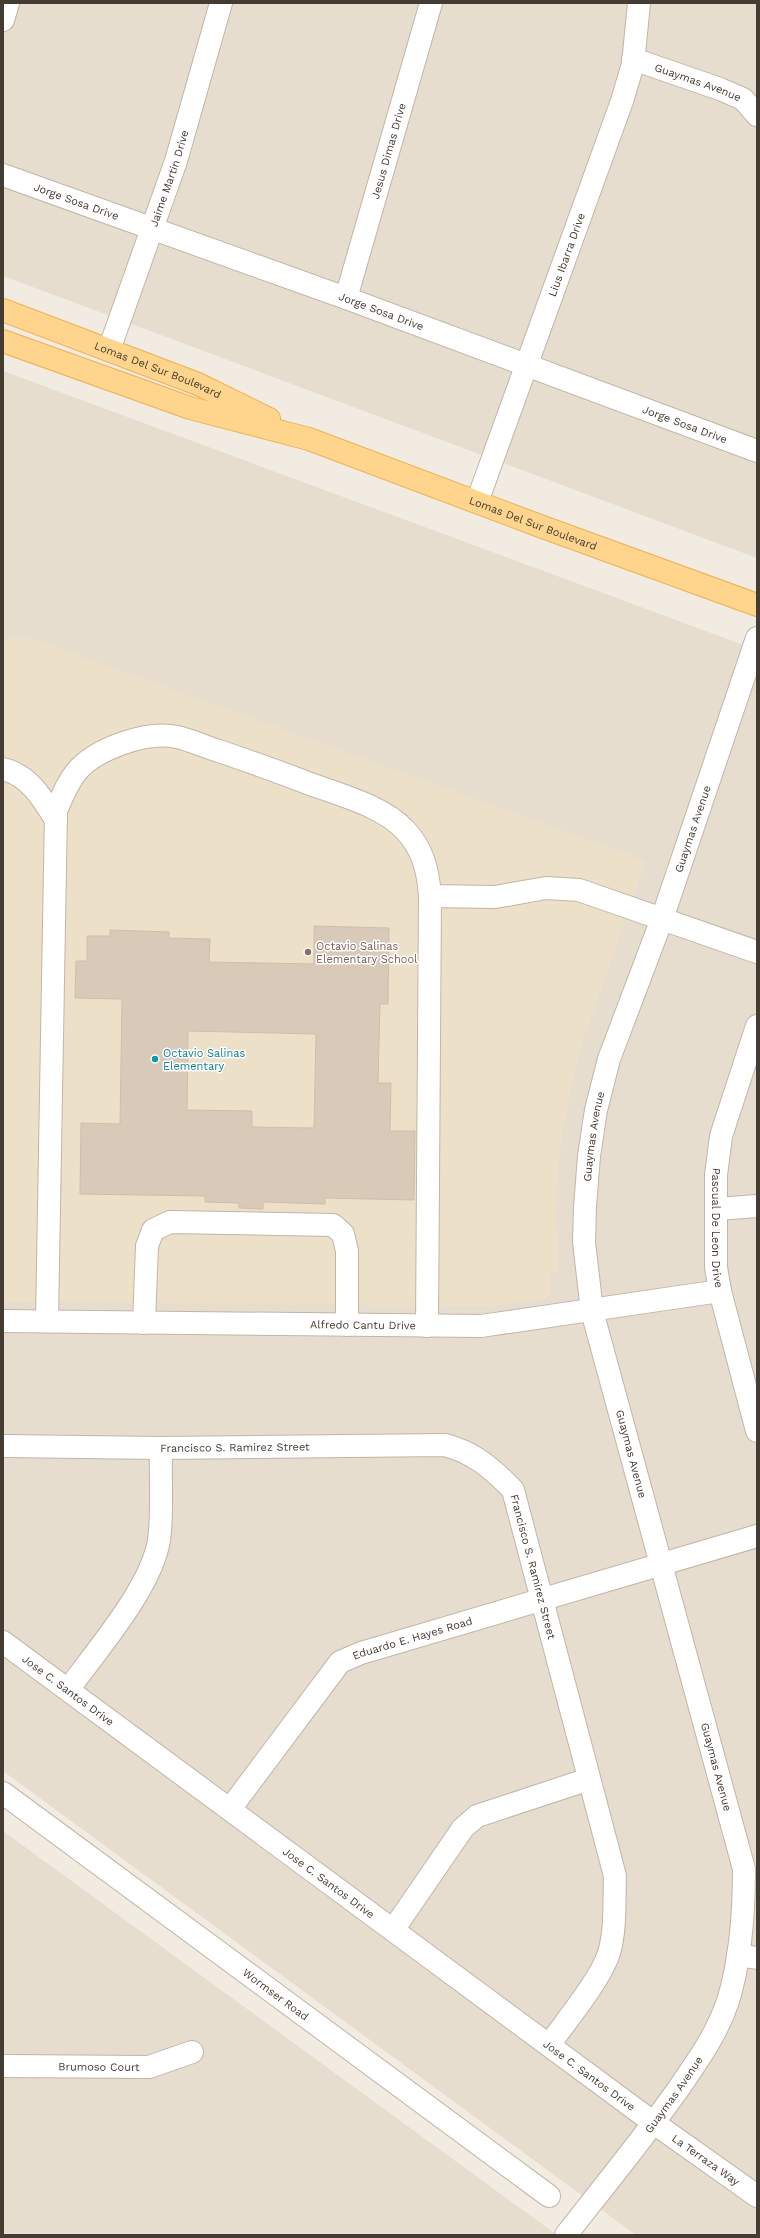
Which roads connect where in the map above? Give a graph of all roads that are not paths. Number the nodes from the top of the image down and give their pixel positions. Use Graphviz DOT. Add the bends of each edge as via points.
graph roads {
  1 [pos="8,3"];
  2 [pos="221,3"];
  3 [pos="430,3"];
  4 [pos="639,3"];
  5 [pos="3,20"];
  6 [pos="633,59"];
  7 [pos="757,115"];
  8 [pos="3,175"];
  9 [pos="154,230"];
  10 [pos="346,298"];
  11 [pos="3,310"];
  12 [pos="3,327"];
  13 [pos="3,341"];
  14 [pos="109,350"];
  15 [pos="528,366"];
  16 [pos="198,384"];
  17 [pos="309,439"];
  18 [pos="757,451"];
  19 [pos="477,502"];
  20 [pos="757,605"];
  21 [pos="757,638"];
  22 [pos="3,769"];
  23 [pos="56,820"];
  24 [pos="430,896"];
  25 [pos="662,919"];
  26 [pos="757,952"];
  27 [pos="757,1026"];
  28 [pos="757,1206"];
  29 [pos="717,1209"];
  30 [pos="720,1291"];
  31 [pos="592,1311"];
  32 [pos="3,1321"];
  33 [pos="47,1321"];
  34 [pos="144,1322"];
  35 [pos="347,1325"];
  36 [pos="427,1326"];
  37 [pos="757,1432"];
  38 [pos="3,1446"];
  39 [pos="161,1448"];
  40 [pos="757,1536"];
  41 [pos="661,1564"];
  42 [pos="542,1598"];
  43 [pos="3,1642"];
  44 [pos="68,1690"];
  45 [pos="589,1779"];
  46 [pos="3,1793"];
  47 [pos="230,1809"];
  48 [pos="393,1930"];
  49 [pos="748,1957"];
  50 [pos="549,2045"];
  51 [pos="192,2052"];
  52 [pos="3,2066"];
  53 [pos="654,2123"];
  54 [pos="549,2196"];
  55 [pos="757,2196"];
  56 [pos="566,2235"];
  1 -- 5 [label="street"];
  2 -- 9 [label="street, Jaime Martin Drive"];
  3 -- 10 [label="street, Jesus Dimas Drive"];
  4 -- 6 [label="street, Lius Ibarra Drive"];
  6 -- 7 [label="street, Guaymas Avenue" via="743,99"];
  6 -- 15 [label="street, Lius Ibarra Drive" via="622,101"];
  8 -- 9 [label="street, Jorge Sosa Drive"];
  9 -- 10 [label="street, Jorge Sosa Drive"];
  9 -- 14 [label="street, Jaime Martin Drive"];
  10 -- 15 [label="street, Jorge Sosa Drive"];
  11 -- 14 [label="main road, Lomas Del Sur Boulevard"];
  12 -- 16 [label="main road" via="27,332 160,383 180,386"];
  13 -- 17 [label="main road, Lomas Del Sur Boulevard" via="190,408"];
  14 -- 16 [label="main road, Lomas Del Sur Boulevard"];
  15 -- 18 [label="street, Jorge Sosa Drive"];
  15 -- 19 [label="street, Lius Ibarra Drive"];
  16 -- 17 [label="main road, Lomas Del Sur Boulevard"];
  17 -- 19 [label="main road, Lomas Del Sur Boulevard"];
  19 -- 20 [label="main road, Lomas Del Sur Boulevard"];
  21 -- 25 [label="street, Guaymas Avenue"];
  22 -- 23 [label="street" via="12,771 31,784"];
  23 -- 24 [label="street" via="56,811 66,788 77,771 94,757 135,739 155,736 176,737 279,772 383,812 405,829 420,850 428,872"];
  23 -- 33 [label="street"];
  24 -- 25 [label="street" via="495,897 525,890 563,888 596,896"];
  24 -- 36 [label="street"];
  25 -- 26 [label="street"];
  25 -- 31 [label="street, Guaymas Avenue" via="609,1059 596,1110 589,1156 584,1242"];
  27 -- 29 [label="street, Pascual De Leon Drive" via="721,1136 716,1175"];
  28 -- 29 [label="street"];
  29 -- 30 [label="street, Pascual De Leon Drive" via="716,1267"];
  30 -- 31 [label="street, Alfredo Cantu Drive"];
  30 -- 37 [label="street, Pascual De Leon Drive"];
  31 -- 36 [label="street, Alfredo Cantu Drive" via="481,1326"];
  31 -- 41 [label="street, Guaymas Avenue"];
  32 -- 33 [label="street, Alfredo Cantu Drive"];
  33 -- 34 [label="street, Alfredo Cantu Drive"];
  34 -- 35 [label="street, Alfredo Cantu Drive"];
  34 -- 35 [label="street" via="147,1246 153,1230 170,1222 333,1225 343,1234 347,1252"];
  35 -- 36 [label="street, Alfredo Cantu Drive"];
  38 -- 39 [label="street, Francisco S. Ramirez Street"];
  39 -- 42 [label="street, Francisco S. Ramirez Street" via="445,1445 461,1449 491,1469 513,1490"];
  39 -- 44 [label="street" via="159,1540 149,1571 135,1597"];
  40 -- 41 [label="street, Eduardo E. Hayes Road"];
  41 -- 42 [label="street, Eduardo E. Hayes Road"];
  41 -- 49 [label="street, Guaymas Avenue" via="744,1869"];
  42 -- 45 [label="street, Francisco S. Ramirez Street"];
  42 -- 47 [label="street, Eduardo E. Hayes Road" via="361,1653 340,1662"];
  43 -- 44 [label="street, Jose C. Santos Drive"];
  44 -- 47 [label="street, Jose C. Santos Drive"];
  45 -- 48 [label="street" via="477,1816 463,1828"];
  45 -- 50 [label="street, Francisco S. Ramirez Street" via="615,1876 609,1952 600,1972"];
  46 -- 54 [label="street, Wormser Road"];
  47 -- 48 [label="street, Jose C. Santos Drive"];
  48 -- 50 [label="street, Jose C. Santos Drive"];
  49 -- 53 [label="street, Guaymas Avenue" via="709,2044"];
  50 -- 53 [label="street, Jose C. Santos Drive"];
  51 -- 52 [label="street, Brumoso Court" via="149,2067"];
  53 -- 55 [label="street, La Terraza Way"];
  53 -- 56 [label="street, Guaymas Avenue"];
}
